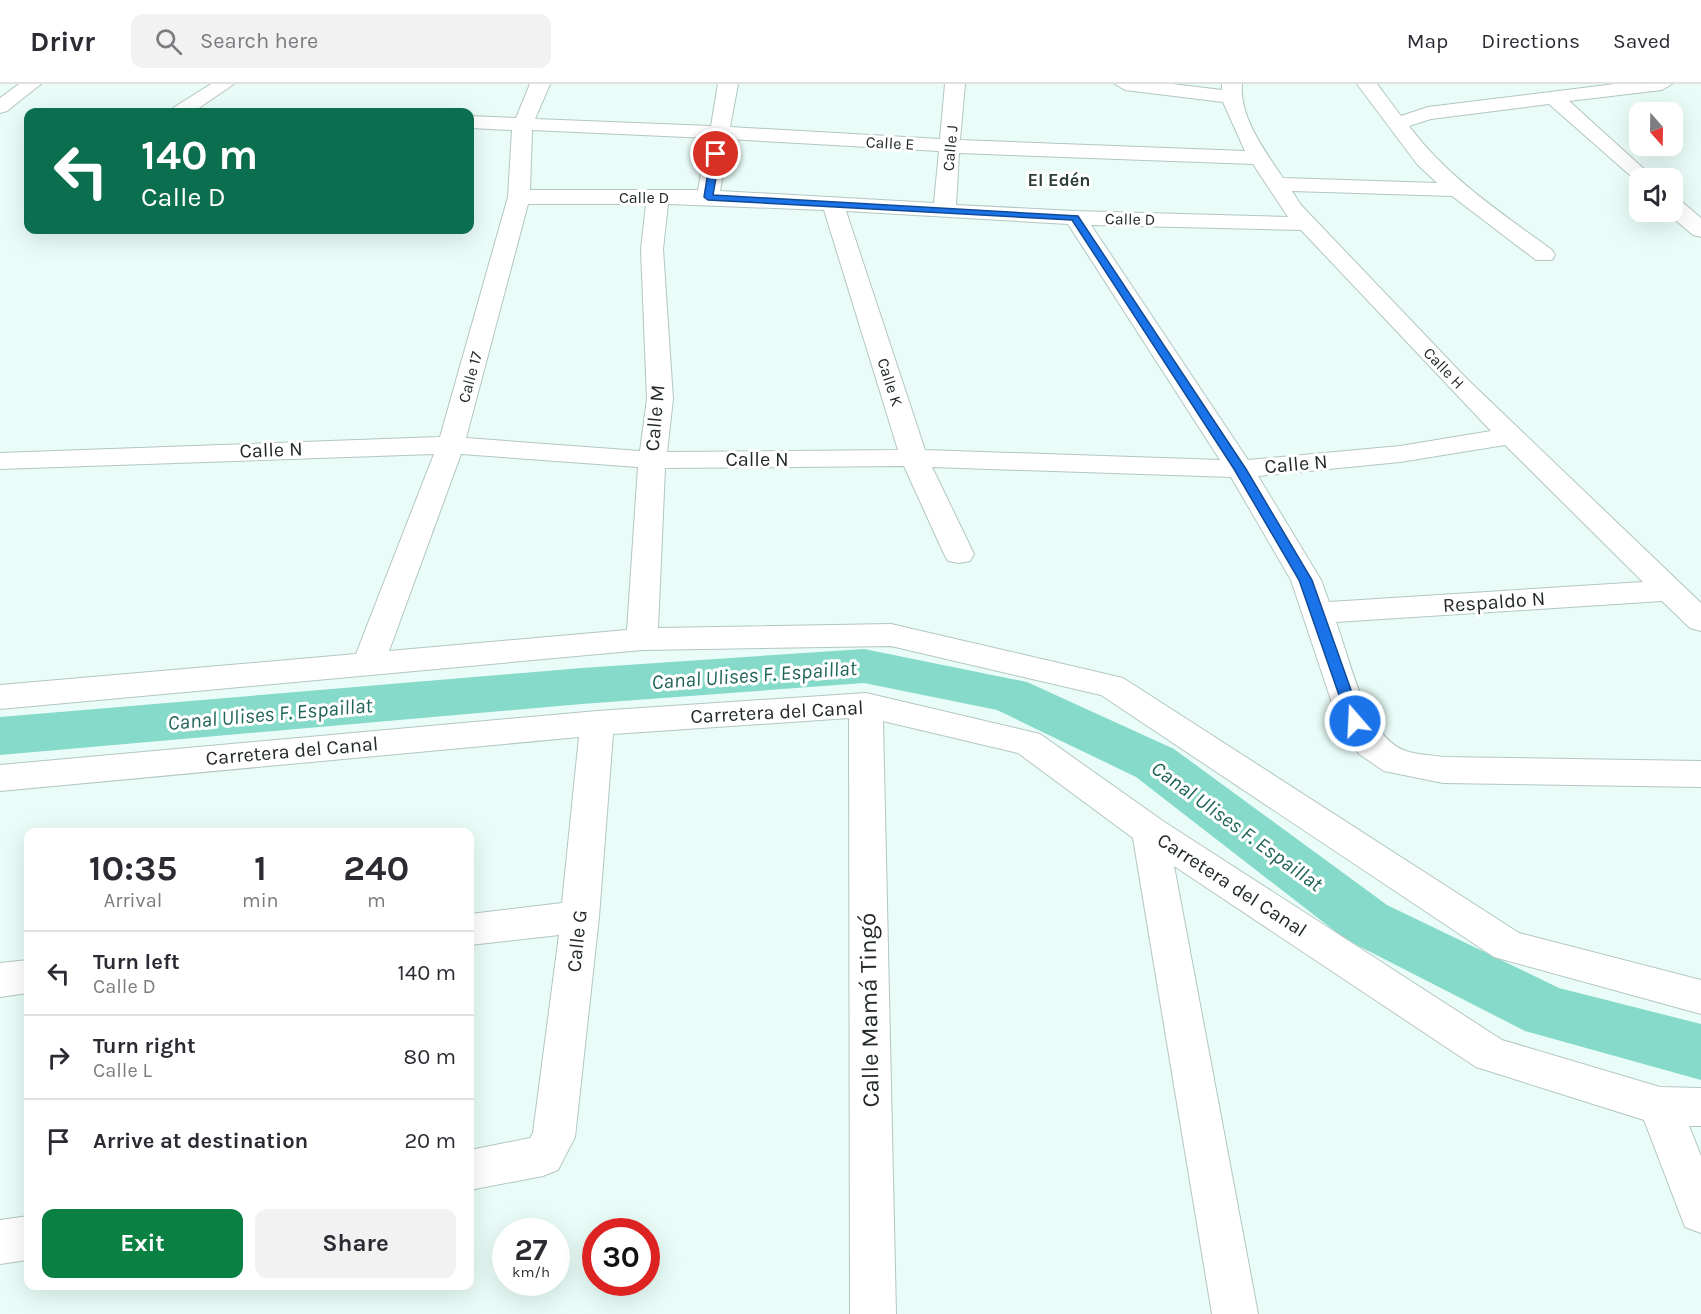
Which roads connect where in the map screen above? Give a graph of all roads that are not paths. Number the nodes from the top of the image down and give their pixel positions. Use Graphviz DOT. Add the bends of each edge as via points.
graph roads {
  1 [pos="31,84"];
  2 [pos="224,84"];
  3 [pos="540,84"];
  4 [pos="728,84"];
  5 [pos="955,84"];
  6 [pos="1125,84"];
  7 [pos="1367,84"];
  8 [pos="1662,84"];
  9 [pos="1232,90"];
  10 [pos="1554,98"];
  11 [pos="186,108"];
  12 [pos="6,113"];
  13 [pos="474,122"];
  14 [pos="1397,124"];
  15 [pos="522,127"];
  16 [pos="719,132"];
  17 [pos="950,146"];
  18 [pos="1259,158"];
  19 [pos="1632,168"];
  20 [pos="1275,184"];
  21 [pos="1457,190"];
  22 [pos="519,196"];
  23 [pos="658,197"];
  24 [pos="708,197"];
  25 [pos="833,206"];
  26 [pos="944,212"];
  27 [pos="1683,214"];
  28 [pos="1075,218"];
  29 [pos="1309,224"];
  30 [pos="1701,230"];
  31 [pos="1544,255"];
  32 [pos="1512,436"];
  33 [pos="451,445"];
  34 [pos="914,458"];
  35 [pos="652,460"];
  36 [pos="0,461"];
  37 [pos="1240,469"];
  38 [pos="959,554"];
  39 [pos="1670,590"];
  40 [pos="1319,613"];
  41 [pos="1701,621"];
  42 [pos="642,639"];
  43 [pos="368,663"];
  44 [pos="0,697"];
  45 [pos="866,705"];
  46 [pos="597,723"];
  47 [pos="1701,774"];
  48 [pos="0,778"];
  49 [pos="1150,831"];
  50 [pos="580,917"];
  51 [pos="474,929"];
  52 [pos="24,977"];
  53 [pos="0,980"];
  54 [pos="1701,997"];
  55 [pos="1680,1107"];
  56 [pos="474,1169"];
  57 [pos="1701,1212"];
  58 [pos="24,1239"];
  59 [pos="0,1242"];
  60 [pos="873,1314"];
  61 [pos="1235,1314"];
  1 -- 12 [label="street"];
  2 -- 11 [label="street"];
  3 -- 15 [label="street, Calle 17"];
  4 -- 16 [label="street"];
  5 -- 17 [label="street, Calle J"];
  6 -- 9 [label="street"];
  7 -- 14 [label="street"];
  8 -- 10 [label="street"];
  9 -- 18 [label="street, Calle H" via="1249,142"];
  10 -- 14 [label="street" via="1428,113"];
  10 -- 19 [label="street"];
  13 -- 15 [label="street, Calle E"];
  14 -- 21 [label="street" via="1424,160"];
  15 -- 16 [label="street, Calle E"];
  15 -- 22 [label="street, Calle 17"];
  16 -- 17 [label="street, Calle E"];
  16 -- 24 [label="street"];
  17 -- 18 [label="street, Calle E"];
  17 -- 26 [label="street, Calle J"];
  18 -- 20 [label="street, Calle H"];
  20 -- 21 [label="street"];
  20 -- 29 [label="street, Calle H"];
  21 -- 31 [label="street"];
  22 -- 23 [label="street, Calle D"];
  22 -- 33 [label="street, Calle 17"];
  23 -- 24 [label="street, Calle D"];
  23 -- 35 [label="street, Calle M" via="652,249 660,399"];
  24 -- 25 [label="street, Calle D"];
  25 -- 26 [label="street, Calle D"];
  25 -- 34 [label="street, Calle K"];
  26 -- 28 [label="street, Calle D"];
  27 -- 30 [label="street"];
  28 -- 29 [label="street, Calle D"];
  28 -- 37 [label="street"];
  29 -- 32 [label="street, Calle H" via="1457,383"];
  32 -- 37 [label="street, Calle N" via="1400,454"];
  32 -- 39 [label="street, Calle H"];
  33 -- 35 [label="street, Calle N"];
  33 -- 36 [label="street, Calle N"];
  33 -- 43 [label="street, Calle 17"];
  34 -- 35 [label="street, Calle N"];
  34 -- 37 [label="street, Calle N"];
  34 -- 38 [label="street, Calle K"];
  35 -- 42 [label="street, Calle M"];
  37 -- 40 [label="street" via="1306,580"];
  39 -- 40 [label="street, Respaldo N"];
  39 -- 41 [label="street, Calle H"];
  40 -- 47 [label="street" via="1355,721 1371,745 1396,762 1443,770"];
  42 -- 43 [label="street"];
  42 -- 54 [label="street" via="891,635 1111,686 1508,946"];
  43 -- 44 [label="street"];
  45 -- 46 [label="street, Carretera del Canal"];
  45 -- 49 [label="street, Carretera del Canal" via="1028,742"];
  45 -- 60 [label="street, Calle Mamá Tingó"];
  46 -- 48 [label="street, Carretera del Canal"];
  46 -- 50 [label="street, Calle G"];
  49 -- 55 [label="street, Carretera del Canal" via="1490,1054"];
  49 -- 61 [label="street"];
  50 -- 51 [label="street"];
  50 -- 56 [label="street, Calle G" via="554,1137 543,1156"];
  52 -- 53 [label="street"];
  55 -- 57 [label="street"];
  58 -- 59 [label="street"];
}
